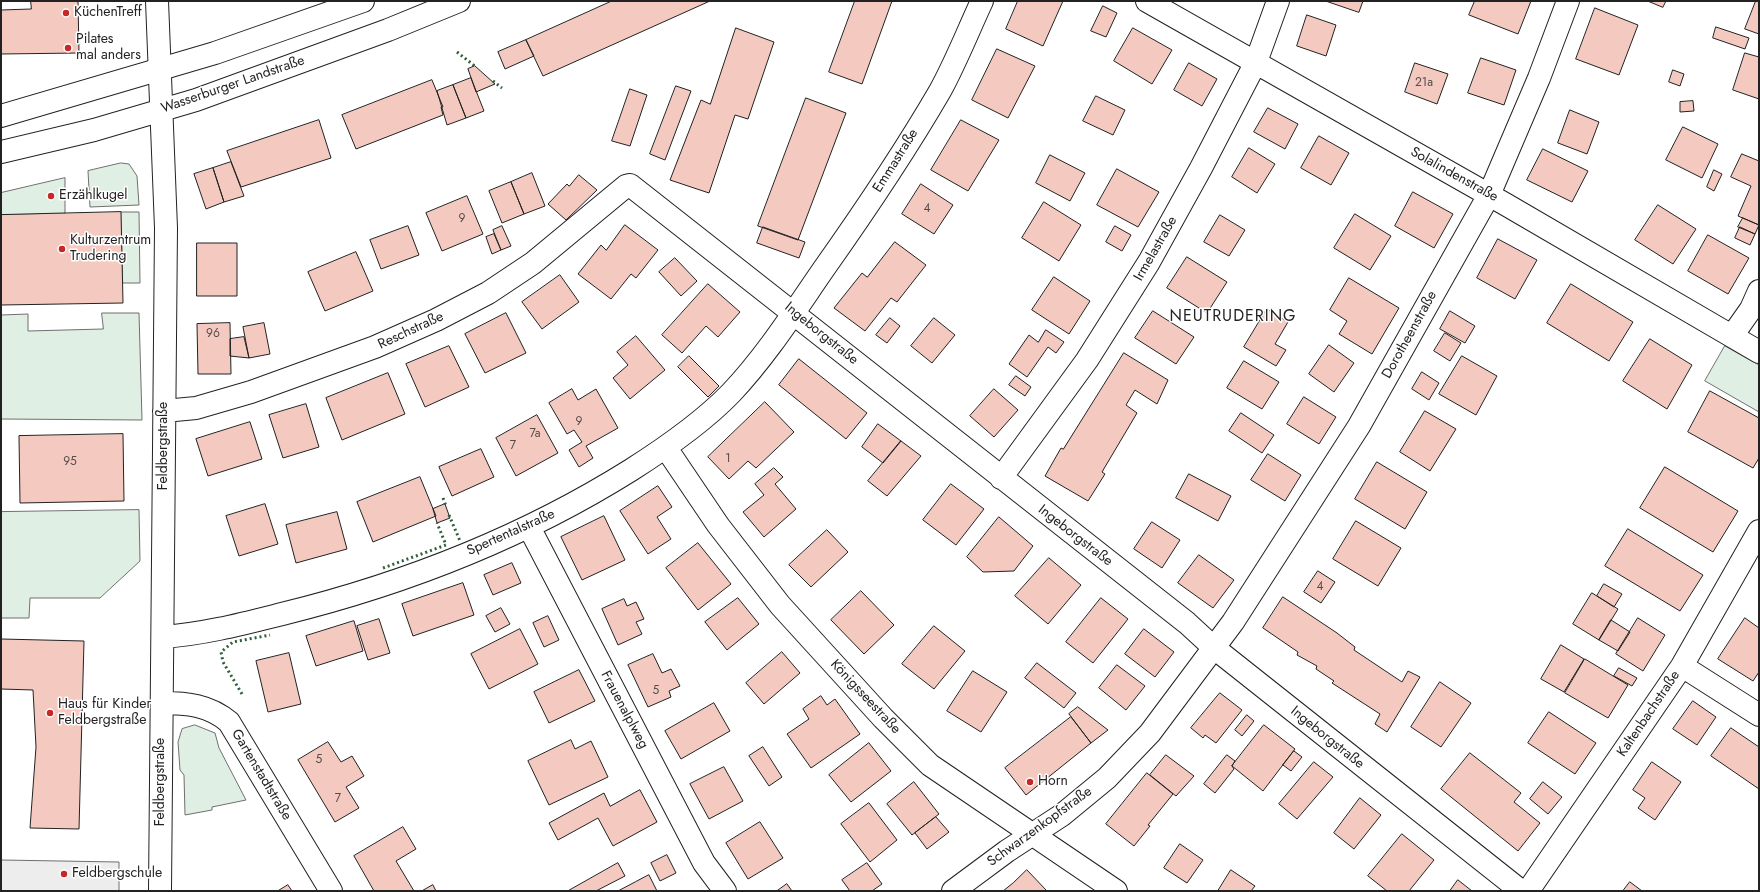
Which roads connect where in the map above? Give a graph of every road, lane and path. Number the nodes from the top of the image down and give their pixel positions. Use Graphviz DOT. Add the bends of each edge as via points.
graph roads {
  1 [pos="157,1"];
  2 [pos="363,1"];
  3 [pos="459,1"];
  4 [pos="982,1"];
  5 [pos="1147,1"];
  6 [pos="1278,1"];
  7 [pos="1568,1"];
  8 [pos="1256,62"];
  9 [pos="159,70"];
  10 [pos="160,111"];
  11 [pos="1,116"];
  12 [pos="1,152"];
  13 [pos="626,186"];
  14 [pos="1489,195"];
  15 [pos="1759,291"];
  16 [pos="794,313"];
  17 [pos="1732,336"];
  18 [pos="1759,352"];
  19 [pos="164,410"];
  20 [pos="666,448"];
  21 [pos="1001,478"];
  22 [pos="529,527"];
  23 [pos="1759,531"];
  24 [pos="163,637"];
  25 [pos="1213,647"];
  26 [pos="1682,666"];
  27 [pos="162,703"];
  28 [pos="1759,715"];
  29 [pos="1033,834"];
  30 [pos="160,891"];
  31 [pos="331,891"];
  32 [pos="724,891"];
  33 [pos="953,891"];
  34 [pos="1116,891"];
  35 [pos="1521,891"];
  36 [pos="1528,891"];
  1 -- 9 [label="street, Feldbergstraße"];
  2 -- 9 [label="street"];
  3 -- 10 [label="street, Wasserburger Landstraße" via="196,100"];
  4 -- 16 [label="street, Emmastraße" via="941,89 871,201"];
  5 -- 8 [label="street, Solalindenstraße"];
  6 -- 8 [label="street, Irmelastraße"];
  7 -- 14 [label="street, Dorotheenstraße" via="1539,78"];
  8 -- 14 [label="street, Solalindenstraße"];
  8 -- 21 [label="street, Irmelastraße" via="1149,262 1087,360"];
  9 -- 10 [label="street, Feldbergstraße"];
  9 -- 11 [label="street"];
  10 -- 12 [label="street, Wasserburger Landstraße"];
  10 -- 19 [label="street, Feldbergstraße" via="166,228"];
  13 -- 16 [label="street, Ingeborgstraße" via="630,185"];
  13 -- 19 [label="street, Reschstraße" via="533,263 488,293 436,320 375,347 251,392 196,408"];
  14 -- 17 [label="street, Solalindenstraße"];
  14 -- 25 [label="street, Dorotheenstraße" via="1359,426 1233,622"];
  15 -- 17 [label="street" via="1751,309"];
  16 -- 20 [label="street, Spertentalstraße" via="729,394"];
  16 -- 21 [label="street, Ingeborgstraße"];
  17 -- 18 [label="street, Solalindenstraße"];
  19 -- 24 [label="street, Feldbergstraße"];
  20 -- 22 [label="street, Spertentalstraße" via="596,492"];
  20 -- 29 [label="street, Königsseestraße" via="718,525 780,605 883,718 930,765"];
  21 -- 25 [label="street, Ingeborgstraße" via="1187,623"];
  22 -- 24 [label="street, Spertentalstraße" via="393,581 311,607 197,634"];
  22 -- 32 [label="street, Frauenalplweg" via="704,863"];
  23 -- 26 [label="street, Kaltenbachstraße"];
  24 -- 27 [label="street, Feldbergstraße"];
  25 -- 29 [label="street, Schwarzenkopfstraße" via="1150,733 1107,778 1062,815"];
  25 -- 35 [label="street, Ingeborgstraße"];
  26 -- 28 [label="street"];
  26 -- 36 [label="street, Kaltenbachstraße"];
  27 -- 30 [label="street, Feldbergstraße"];
  27 -- 31 [label="street, Gartenstadtstraße" via="196,705 220,714 229,722"];
  29 -- 33 [label="street, Schwarzenkopfstraße"];
  29 -- 34 [label="street, Königsseestraße"];
}
